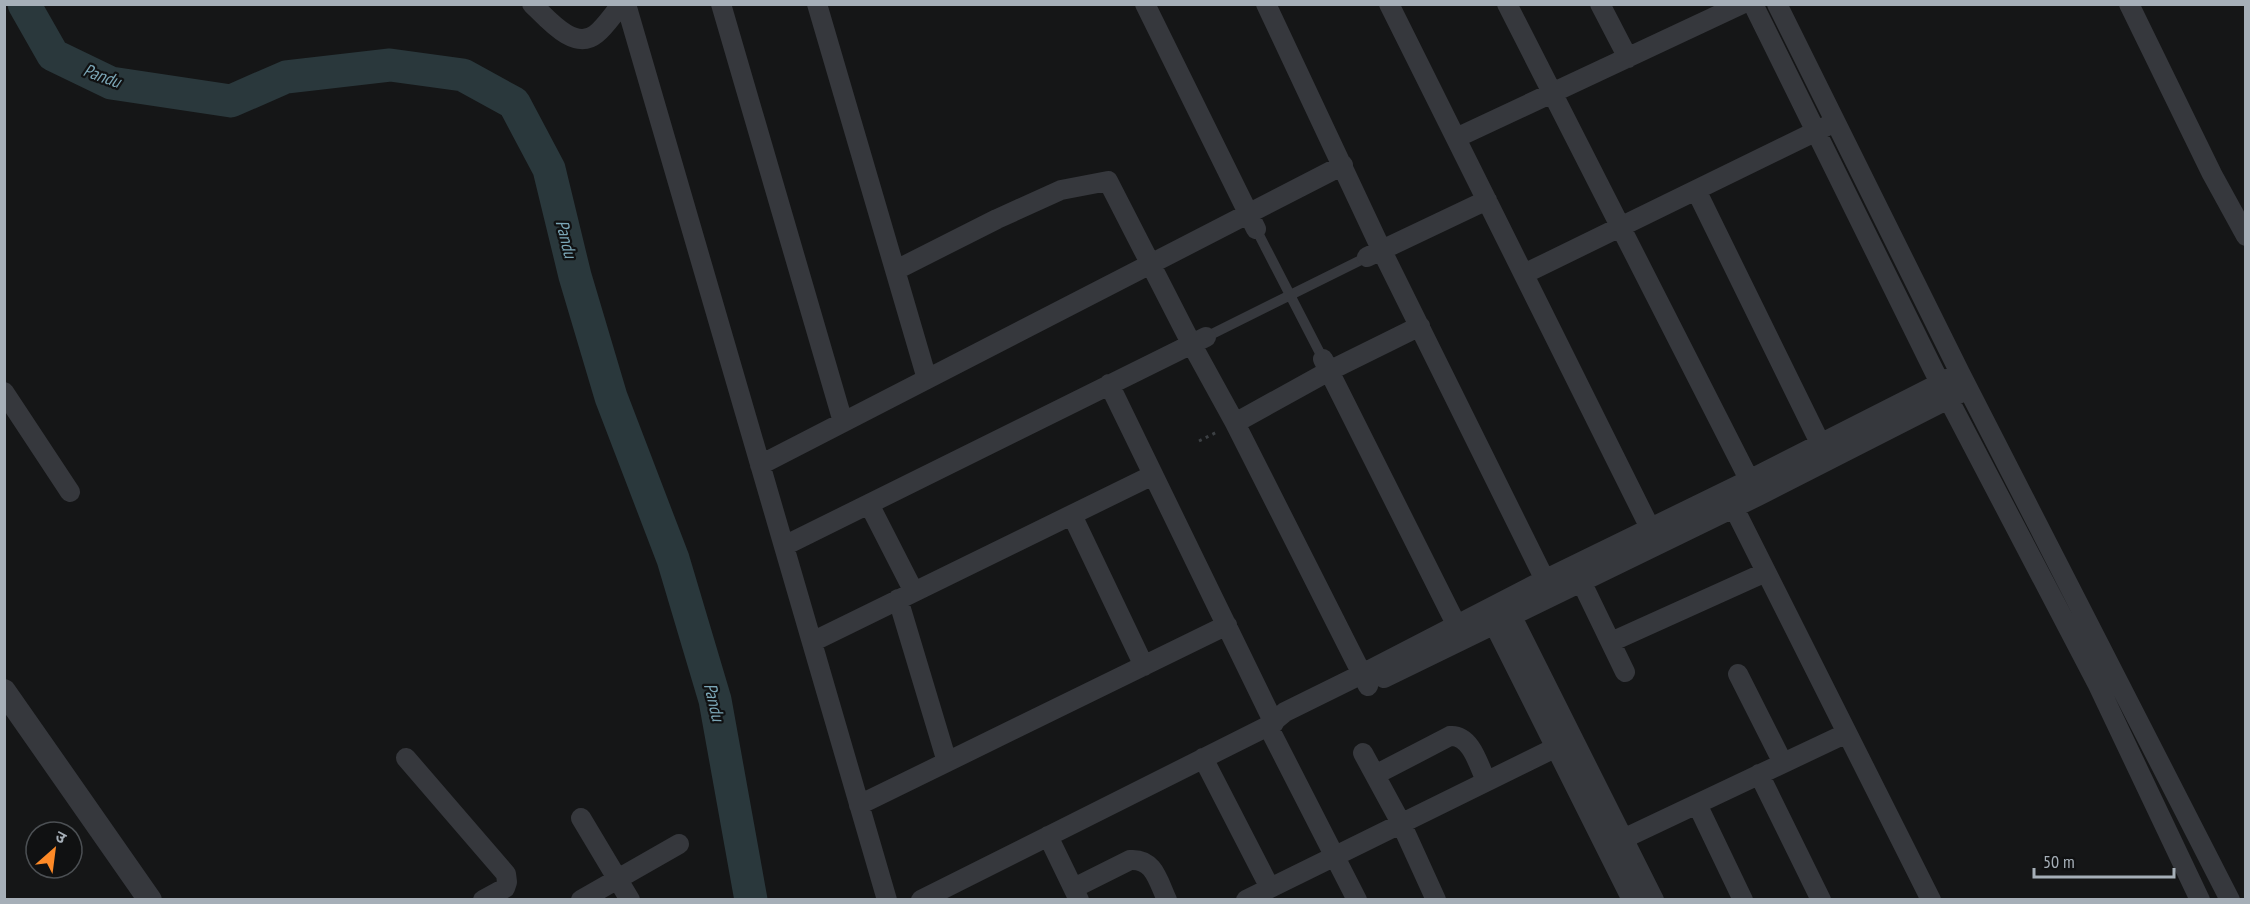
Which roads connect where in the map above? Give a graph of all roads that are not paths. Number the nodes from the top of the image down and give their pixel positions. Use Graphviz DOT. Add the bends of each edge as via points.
graph roads {
  1 [pos="532,4"];
  2 [pos="621,4"];
  3 [pos="626,4"];
  4 [pos="721,4"];
  5 [pos="817,4"];
  6 [pos="1145,4"];
  7 [pos="1266,4"];
  8 [pos="1389,4"];
  9 [pos="1507,4"];
  10 [pos="1600,4"];
  11 [pos="1742,4"];
  12 [pos="1753,4"];
  13 [pos="1777,4"];
  14 [pos="2129,4"];
  15 [pos="1628,58"];
  16 [pos="1552,93"];
  17 [pos="1835,122"];
  18 [pos="1816,131"];
  19 [pos="1456,138"];
  20 [pos="1343,165"];
  21 [pos="1696,190"];
  22 [pos="1488,200"];
  23 [pos="1252,221"];
  24 [pos="1620,227"];
  25 [pos="2246,236"];
  26 [pos="1894,241"];
  27 [pos="1875,250"];
  28 [pos="1375,254"];
  29 [pos="1151,264"];
  30 [pos="896,270"];
  31 [pos="1524,274"];
  32 [pos="1290,295"];
  33 [pos="1420,326"];
  34 [pos="1199,340"];
  35 [pos="1326,365"];
  36 [pos="927,379"];
  37 [pos="1964,381"];
  38 [pos="1110,384"];
  39 [pos="1944,391"];
  40 [pos="4,392"];
  41 [pos="843,422"];
  42 [pos="1235,423"];
  43 [pos="1824,452"];
  44 [pos="760,465"];
  45 [pos="1154,475"];
  46 [pos="1753,488"];
  47 [pos="70,492"];
  48 [pos="869,504"];
  49 [pos="1733,506"];
  50 [pos="2031,512"];
  51 [pos="1072,515"];
  52 [pos="2011,521"];
  53 [pos="1654,536"];
  54 [pos="784,546"];
  55 [pos="1766,572"];
  56 [pos="1581,581"];
  57 [pos="1549,587"];
  58 [pos="906,596"];
  59 [pos="1501,616"];
  60 [pos="1227,625"];
  61 [pos="1457,626"];
  62 [pos="812,642"];
  63 [pos="1611,642"];
  64 [pos="1144,666"];
  65 [pos="1625,672"];
  66 [pos="1738,674"];
  67 [pos="1365,680"];
  68 [pos="2108,684"];
  69 [pos="4,691"];
  70 [pos="1271,724"];
  71 [pos="1847,733"];
  72 [pos="1565,743"];
  73 [pos="1362,753"];
  74 [pos="406,758"];
  75 [pos="1203,758"];
  76 [pos="947,762"];
  77 [pos="1783,763"];
  78 [pos="1759,774"];
  79 [pos="1375,776"];
  80 [pos="1486,781"];
  81 [pos="1697,804"];
  82 [pos="859,805"];
  83 [pos="581,818"];
  84 [pos="1401,824"];
  85 [pos="1048,836"];
  86 [pos="1623,839"];
  87 [pos="679,844"];
  88 [pos="1335,856"];
  89 [pos="618,879"];
  90 [pos="1270,888"];
  91 [pos="1076,894"];
  92 [pos="150,900"];
  93 [pos="483,900"];
  94 [pos="581,900"];
  95 [pos="630,900"];
  96 [pos="887,900"];
  97 [pos="921,900"];
  98 [pos="1167,900"];
  99 [pos="1246,900"];
  100 [pos="1357,900"];
  101 [pos="1436,900"];
  102 [pos="1632,900"];
  103 [pos="1654,900"];
  104 [pos="1743,900"];
  105 [pos="1821,900"];
  106 [pos="1931,900"];
  107 [pos="2200,900"];
  108 [pos="2230,900"];
  1 -- 2 [label="street" via="565,33 586,39 596,34"];
  3 -- 44 [label="street"];
  4 -- 41 [label="street"];
  5 -- 30 [label="street"];
  6 -- 23 [label="street"];
  7 -- 20 [label="street"];
  8 -- 19 [label="street"];
  9 -- 16 [label="street"];
  10 -- 15 [label="street"];
  11 -- 15 [label="street"];
  12 -- 18 [label="street"];
  13 -- 17 [label="street"];
  14 -- 25 [label="street"];
  15 -- 16 [label="street"];
  16 -- 19 [label="street"];
  16 -- 24 [label="street"];
  17 -- 18 [label="street"];
  17 -- 26 [label="street"];
  18 -- 21 [label="street"];
  18 -- 27 [label="street"];
  19 -- 22 [label="street"];
  20 -- 23 [label="street"];
  20 -- 28 [label="street"];
  21 -- 24 [label="street"];
  21 -- 43 [label="street"];
  22 -- 28 [label="street"];
  22 -- 31 [label="street"];
  23 -- 29 [label="street"];
  23 -- 32 [label="lane"];
  24 -- 31 [label="street"];
  24 -- 46 [label="street"];
  26 -- 27 [label="street"];
  26 -- 37 [label="street"];
  27 -- 39 [label="street"];
  28 -- 32 [label="lane"];
  28 -- 33 [label="street"];
  29 -- 30 [label="street" via="1108,181 1061,190"];
  29 -- 34 [label="street"];
  29 -- 36 [label="street"];
  30 -- 36 [label="street"];
  31 -- 53 [label="street"];
  32 -- 34 [label="lane"];
  32 -- 35 [label="lane"];
  33 -- 35 [label="street"];
  33 -- 57 [label="street"];
  34 -- 38 [label="street"];
  34 -- 42 [label="street"];
  35 -- 42 [label="street"];
  35 -- 61 [label="street"];
  36 -- 41 [label="street"];
  37 -- 39 [label="street"];
  37 -- 50 [label="street"];
  38 -- 45 [label="street"];
  38 -- 48 [label="street"];
  39 -- 43 [label="street"];
  39 -- 52 [label="street"];
  40 -- 47 [label="street"];
  41 -- 44 [label="street"];
  42 -- 67 [label="street"];
  43 -- 46 [label="street"];
  44 -- 54 [label="street"];
  45 -- 51 [label="street"];
  45 -- 60 [label="street"];
  46 -- 49 [label="street"];
  46 -- 53 [label="street"];
  48 -- 54 [label="street"];
  48 -- 58 [label="street"];
  49 -- 53 [label="street"];
  49 -- 55 [label="street"];
  50 -- 52 [label="street"];
  50 -- 68 [label="street"];
  51 -- 58 [label="street"];
  51 -- 64 [label="street"];
  52 -- 68 [label="street"];
  53 -- 56 [label="street"];
  53 -- 57 [label="street"];
  54 -- 62 [label="street"];
  55 -- 63 [label="street"];
  55 -- 71 [label="street"];
  56 -- 57 [label="street"];
  56 -- 63 [label="street"];
  57 -- 59 [label="street"];
  58 -- 62 [label="street"];
  58 -- 76 [label="street"];
  59 -- 61 [label="street"];
  59 -- 67 [label="street"];
  59 -- 72 [label="street"];
  60 -- 64 [label="street"];
  60 -- 70 [label="street"];
  61 -- 67 [label="street"];
  62 -- 82 [label="street"];
  63 -- 65 [label="street"];
  64 -- 76 [label="street"];
  66 -- 77 [label="street"];
  67 -- 70 [label="street" via="1287,723"];
  68 -- 107 [label="street"];
  68 -- 108 [label="street"];
  69 -- 92 [label="street"];
  70 -- 75 [label="street"];
  70 -- 88 [label="street"];
  71 -- 77 [label="street"];
  71 -- 106 [label="street"];
  72 -- 80 [label="street"];
  72 -- 86 [label="street"];
  72 -- 102 [label="street"];
  73 -- 79 [label="street"];
  74 -- 93 [label="street" via="506,874 505,888"];
  75 -- 85 [label="street"];
  75 -- 90 [label="street"];
  76 -- 82 [label="street"];
  77 -- 78 [label="street"];
  78 -- 81 [label="street"];
  78 -- 105 [label="street"];
  79 -- 80 [label="street" via="1450,736 1457,736 1469,746"];
  79 -- 84 [label="street"];
  80 -- 84 [label="street"];
  81 -- 86 [label="street"];
  81 -- 104 [label="street"];
  82 -- 96 [label="street"];
  83 -- 89 [label="street"];
  84 -- 88 [label="street"];
  84 -- 101 [label="street"];
  85 -- 91 [label="street"];
  85 -- 97 [label="street"];
  86 -- 103 [label="street"];
  87 -- 89 [label="street"];
  88 -- 90 [label="street"];
  88 -- 100 [label="street"];
  89 -- 94 [label="street"];
  89 -- 95 [label="street"];
  90 -- 99 [label="street"];
  91 -- 98 [label="street" via="1130,860 1139,859 1154,871"];
}
